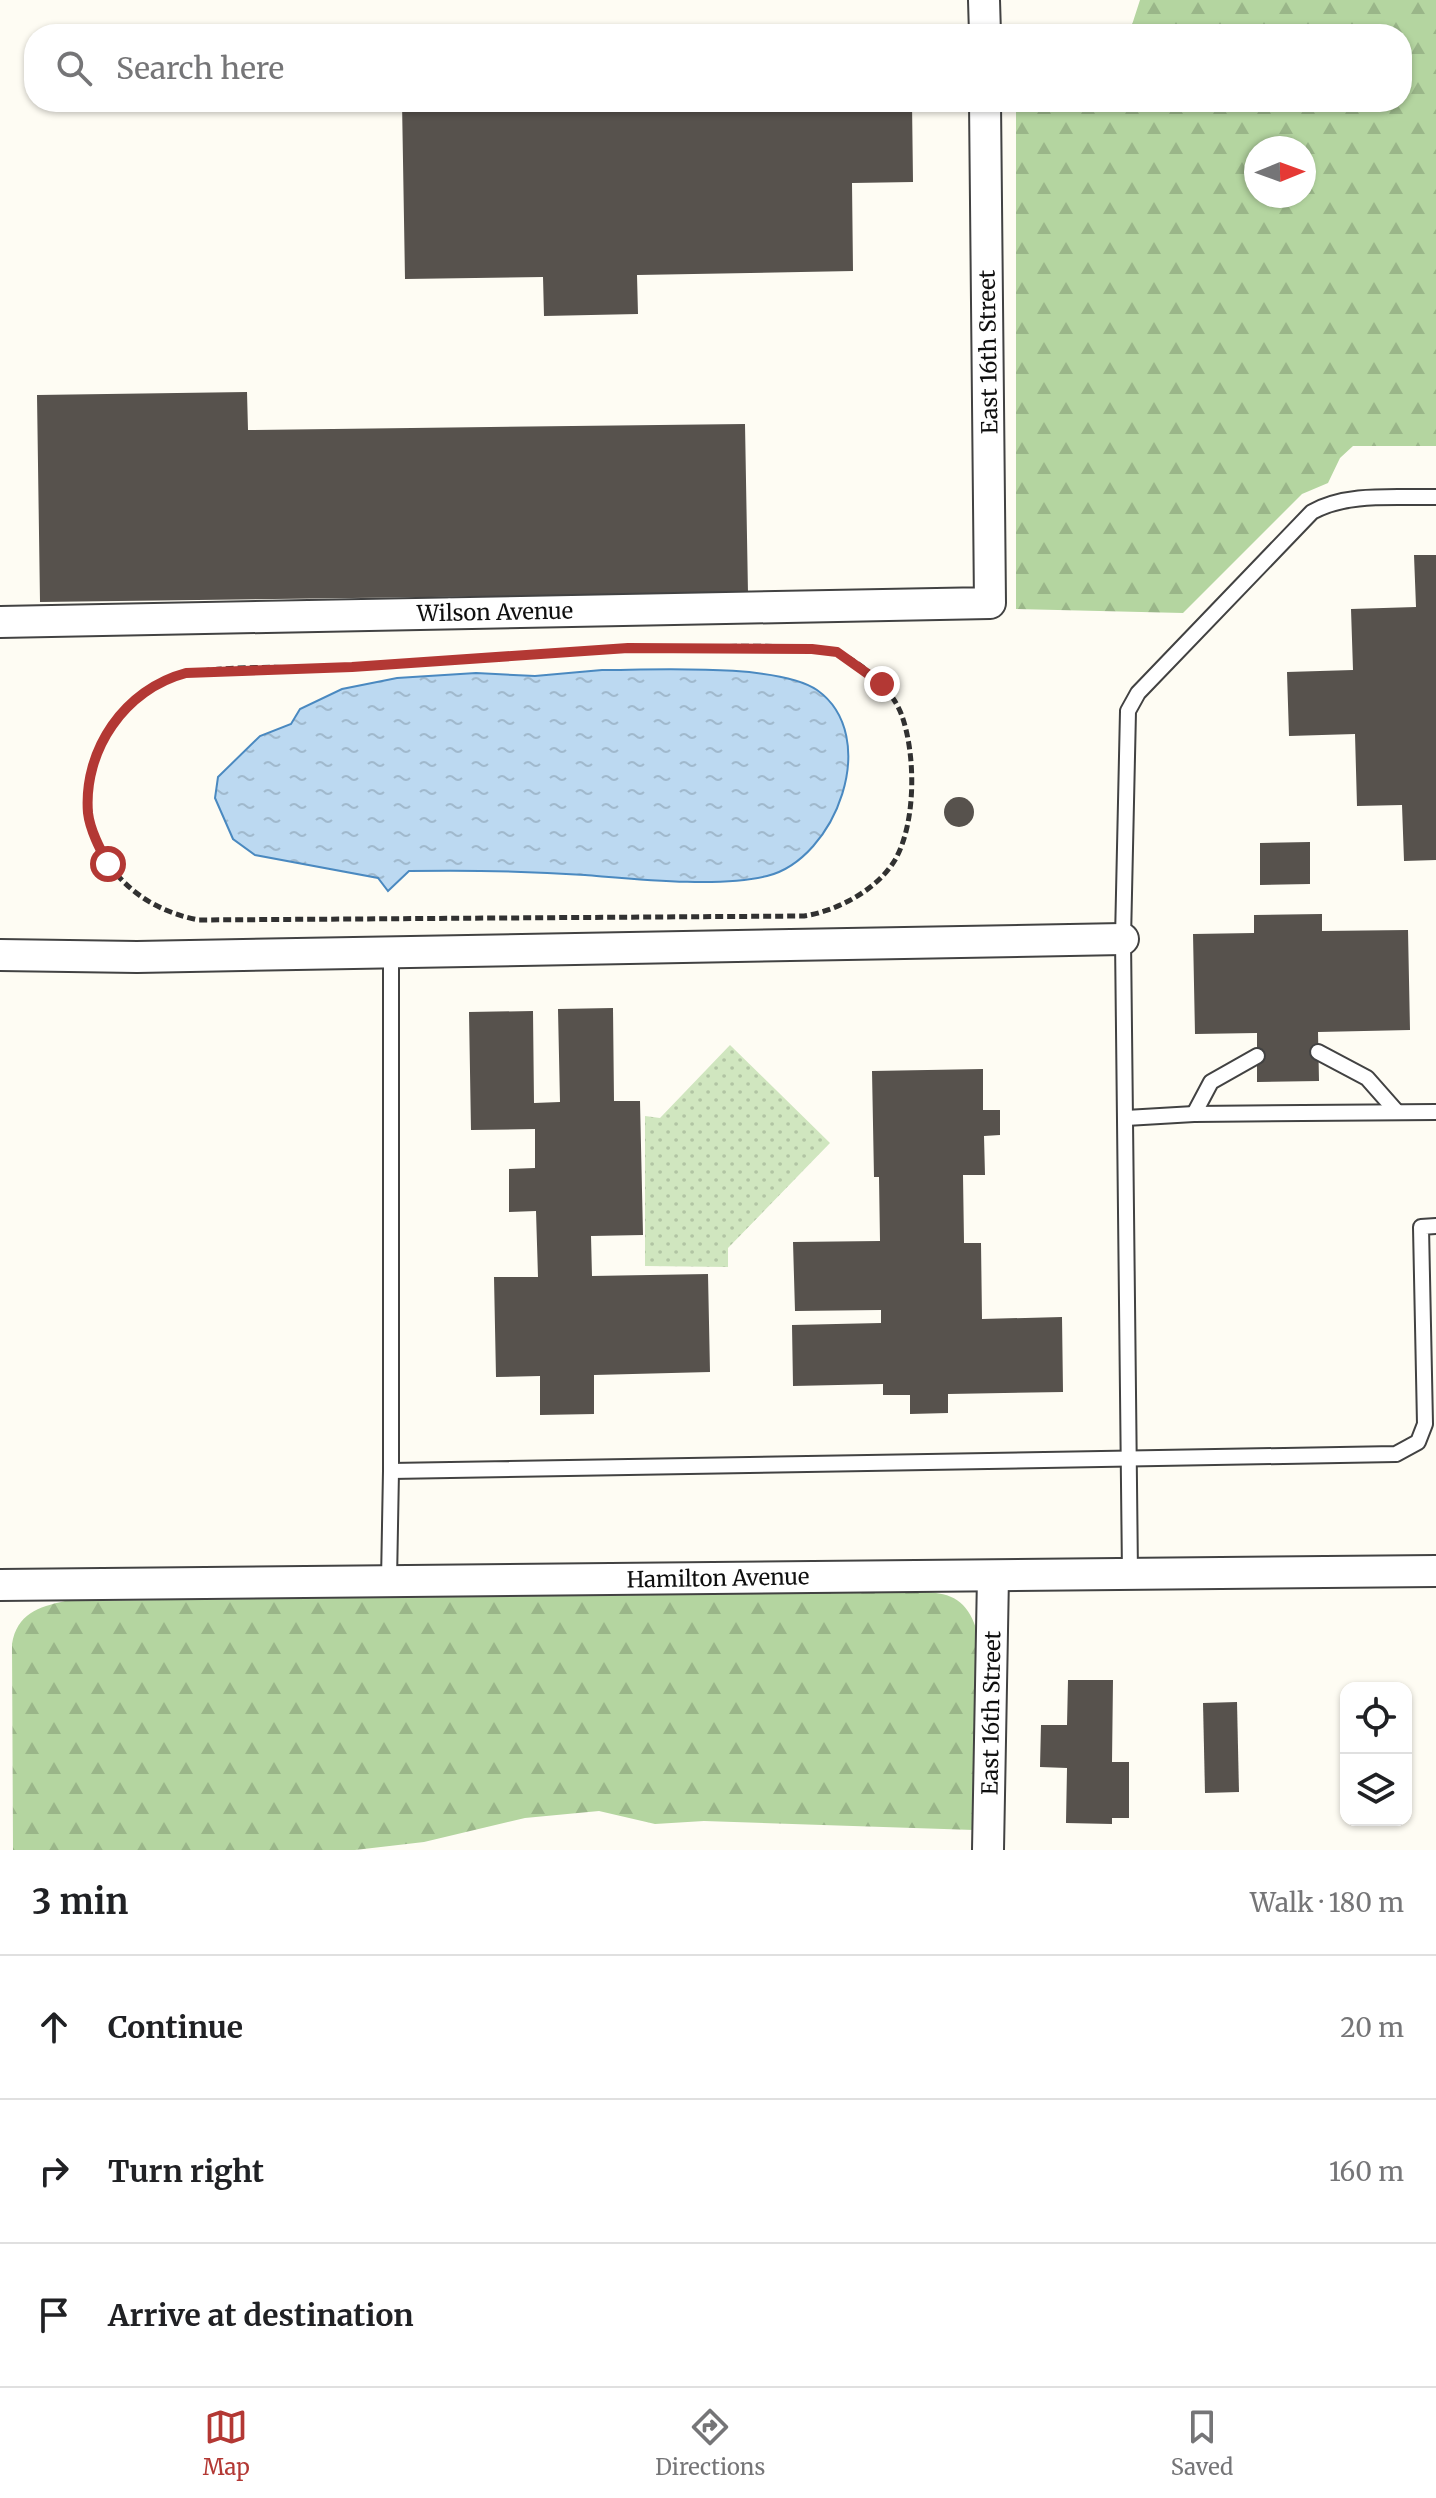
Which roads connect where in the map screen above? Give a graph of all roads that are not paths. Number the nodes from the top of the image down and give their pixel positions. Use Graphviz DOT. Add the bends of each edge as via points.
graph roads {
  1 [pos="984,0"];
  2 [pos="985,24"];
  3 [pos="985,112"];
  4 [pos="1436,497"];
  5 [pos="990,603"];
  6 [pos="0,622"];
  7 [pos="1123,939"];
  8 [pos="391,952"];
  9 [pos="0,955"];
  10 [pos="1318,1052"];
  11 [pos="1257,1056"];
  12 [pos="1397,1112"];
  13 [pos="1436,1112"];
  14 [pos="1194,1114"];
  15 [pos="1126,1118"];
  16 [pos="1436,1226"];
  17 [pos="1128,1461"];
  18 [pos="391,1471"];
  19 [pos="1436,1571"];
  20 [pos="1130,1574"];
  21 [pos="993,1576"];
  22 [pos="389,1581"];
  23 [pos="0,1585"];
  24 [pos="988,1850"];
  1 -- 2 [label="street"];
  3 -- 5 [label="street, East 16th Street"];
  4 -- 7 [label="lane" via="1348,499 1312,512 1138,693 1128,711 1125,738"];
  5 -- 6 [label="street, Wilson Avenue"];
  7 -- 8 [label="street"];
  7 -- 15 [label="lane"];
  8 -- 9 [label="street"];
  8 -- 18 [label="lane"];
  10 -- 12 [label="lane" via="1367,1078"];
  11 -- 14 [label="lane" via="1211,1082"];
  12 -- 13 [label="lane"];
  12 -- 14 [label="lane"];
  14 -- 15 [label="lane"];
  15 -- 17 [label="lane"];
  16 -- 17 [label="lane" via="1421,1227 1425,1424 1418,1442 1396,1454 1368,1457"];
  17 -- 18 [label="lane"];
  17 -- 20 [label="lane"];
  18 -- 22 [label="lane"];
  19 -- 20 [label="street, Hamilton Avenue"];
  20 -- 21 [label="street, Hamilton Avenue"];
  21 -- 22 [label="street, Hamilton Avenue"];
  21 -- 24 [label="street, East 16th Street"];
  22 -- 23 [label="street, Hamilton Avenue"];
}
